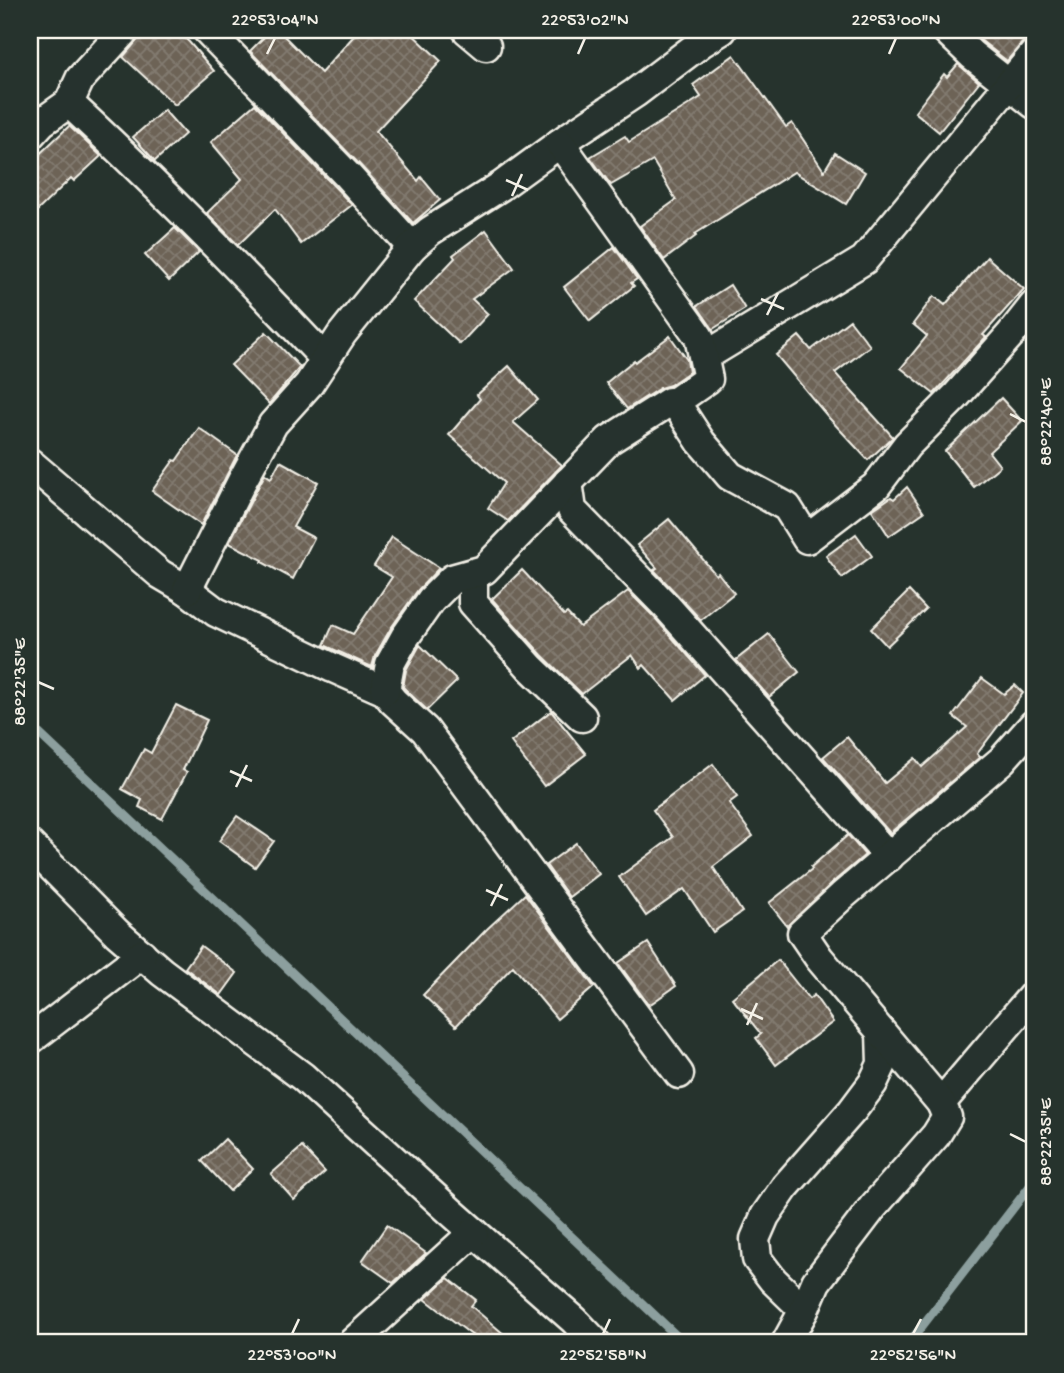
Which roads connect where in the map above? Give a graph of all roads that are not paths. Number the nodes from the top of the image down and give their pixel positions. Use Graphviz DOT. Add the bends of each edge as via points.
graph roads {
  1 [pos="125,30"];
  2 [pos="207,30"];
  3 [pos="722,30"];
  4 [pos="946,30"];
  5 [pos="1034,54"];
  6 [pos="1010,84"];
  7 [pos="69,103"];
  8 [pos="1034,104"];
  9 [pos="30,135"];
  10 [pos="560,144"];
  11 [pos="412,247"];
  12 [pos="1034,305"];
  13 [pos="704,357"];
  14 [pos="325,359"];
  15 [pos="675,402"];
  16 [pos="30,463"];
  17 [pos="568,482"];
  18 [pos="473,574"];
  19 [pos="187,590"];
  20 [pos="385,691"];
  21 [pos="582,717"];
  22 [pos="1034,724"];
  23 [pos="30,845"];
  24 [pos="889,857"];
  25 [pos="142,954"];
  26 [pos="1034,994"];
  27 [pos="881,1032"];
  28 [pos="30,1040"];
  29 [pos="679,1074"];
  30 [pos="941,1103"];
  31 [pos="474,1232"];
  32 [pos="804,1310"];
  33 [pos="352,1343"];
  34 [pos="596,1343"];
  35 [pos="786,1343"];
  1 -- 7 [label="street" via="80,79"];
  2 -- 11 [label="street"];
  3 -- 10 [label="street"];
  4 -- 6 [label="street"];
  5 -- 6 [label="street"];
  6 -- 8 [label="street"];
  6 -- 13 [label="street" via="864,260"];
  7 -- 9 [label="street"];
  7 -- 14 [label="street" via="233,262"];
  10 -- 11 [label="street"];
  10 -- 13 [label="street" via="699,337"];
  11 -- 14 [label="street"];
  12 -- 15 [label="street" via="907,445 876,486 807,539 787,507 730,476"];
  13 -- 15 [label="street" via="708,379"];
  14 -- 19 [label="street" via="274,424"];
  15 -- 17 [label="street" via="608,440"];
  16 -- 19 [label="street" via="160,574"];
  17 -- 18 [label="street" via="484,570"];
  17 -- 24 [label="street" via="572,510 667,607"];
  18 -- 20 [label="street" via="452,579 431,600 390,663"];
  18 -- 21 [label="street" via="474,603"];
  19 -- 20 [label="street" via="216,612"];
  20 -- 29 [label="street" via="425,730"];
  22 -- 24 [label="street" via="1002,760"];
  23 -- 25 [label="street"];
  24 -- 27 [label="street" via="802,933"];
  25 -- 28 [label="street"];
  25 -- 31 [label="street" via="303,1077"];
  26 -- 30 [label="street"];
  27 -- 30 [label="street"];
  27 -- 32 [label="street" via="882,1064 873,1083 785,1187 755,1239 757,1259"];
  30 -- 32 [label="street" via="947,1117 936,1135 846,1240 816,1282"];
  31 -- 33 [label="street"];
  31 -- 34 [label="street"];
  32 -- 35 [label="street"];
}
